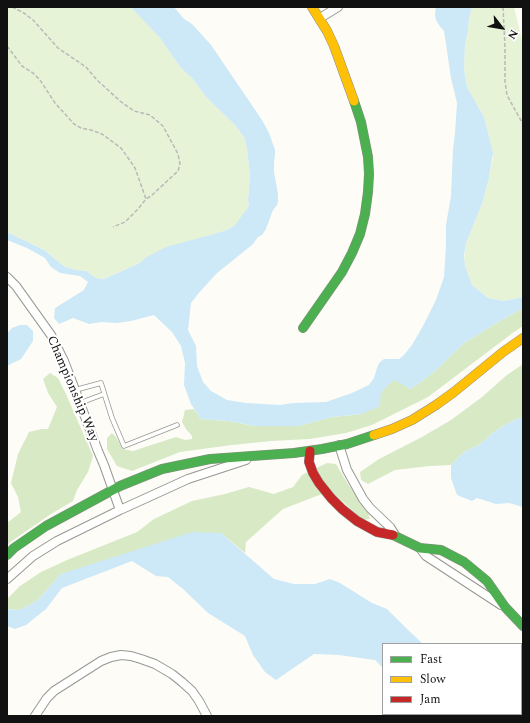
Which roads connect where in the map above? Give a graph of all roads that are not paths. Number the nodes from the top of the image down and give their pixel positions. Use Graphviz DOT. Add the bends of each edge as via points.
graph roads {
  1 [pos="312,7"];
  2 [pos="338,7"];
  3 [pos="320,18"];
  4 [pos="7,277"];
  5 [pos="303,328"];
  6 [pos="523,338"];
  7 [pos="75,390"];
  8 [pos="104,394"];
  9 [pos="80,403"];
  10 [pos="177,425"];
  11 [pos="339,445"];
  12 [pos="310,451"];
  13 [pos="258,456"];
  14 [pos="113,490"];
  15 [pos="120,510"];
  16 [pos="395,535"];
  17 [pos="420,548"];
  18 [pos="7,555"];
  19 [pos="7,579"];
  20 [pos="505,608"];
  21 [pos="523,626"];
  22 [pos="35,716"];
  23 [pos="207,716"];
  1 -- 3 [label="street"];
  2 -- 3 [label="street"];
  3 -- 5 [label="street" via="334,46 361,122 369,174 362,228 352,253 342,272"];
  4 -- 7 [label="street, Championship Way" via="51,334"];
  6 -- 11 [label="street" via="454,392 412,420 369,437"];
  7 -- 8 [label="lane" via="101,383"];
  7 -- 9 [label="street, Championship Way"];
  8 -- 9 [label="lane"];
  8 -- 10 [label="lane" via="124,446"];
  9 -- 14 [label="street, Championship Way"];
  11 -- 12 [label="street"];
  11 -- 16 [label="street" via="347,470 363,499"];
  12 -- 13 [label="street"];
  12 -- 16 [label="street" via="309,462 313,473 342,509 377,532"];
  13 -- 14 [label="street" via="210,460 162,469"];
  13 -- 15 [label="street" via="188,479"];
  14 -- 15 [label="street, Championship Way"];
  14 -- 18 [label="street" via="46,526"];
  15 -- 19 [label="street" via="57,541 33,556"];
  16 -- 17 [label="street"];
  17 -- 20 [label="street" via="426,556"];
  17 -- 20 [label="street" via="441,550 464,562 487,581"];
  20 -- 21 [label="street"];
  22 -- 23 [label="street" via="54,692 101,660 121,655 155,664 172,674 192,691"];
}
